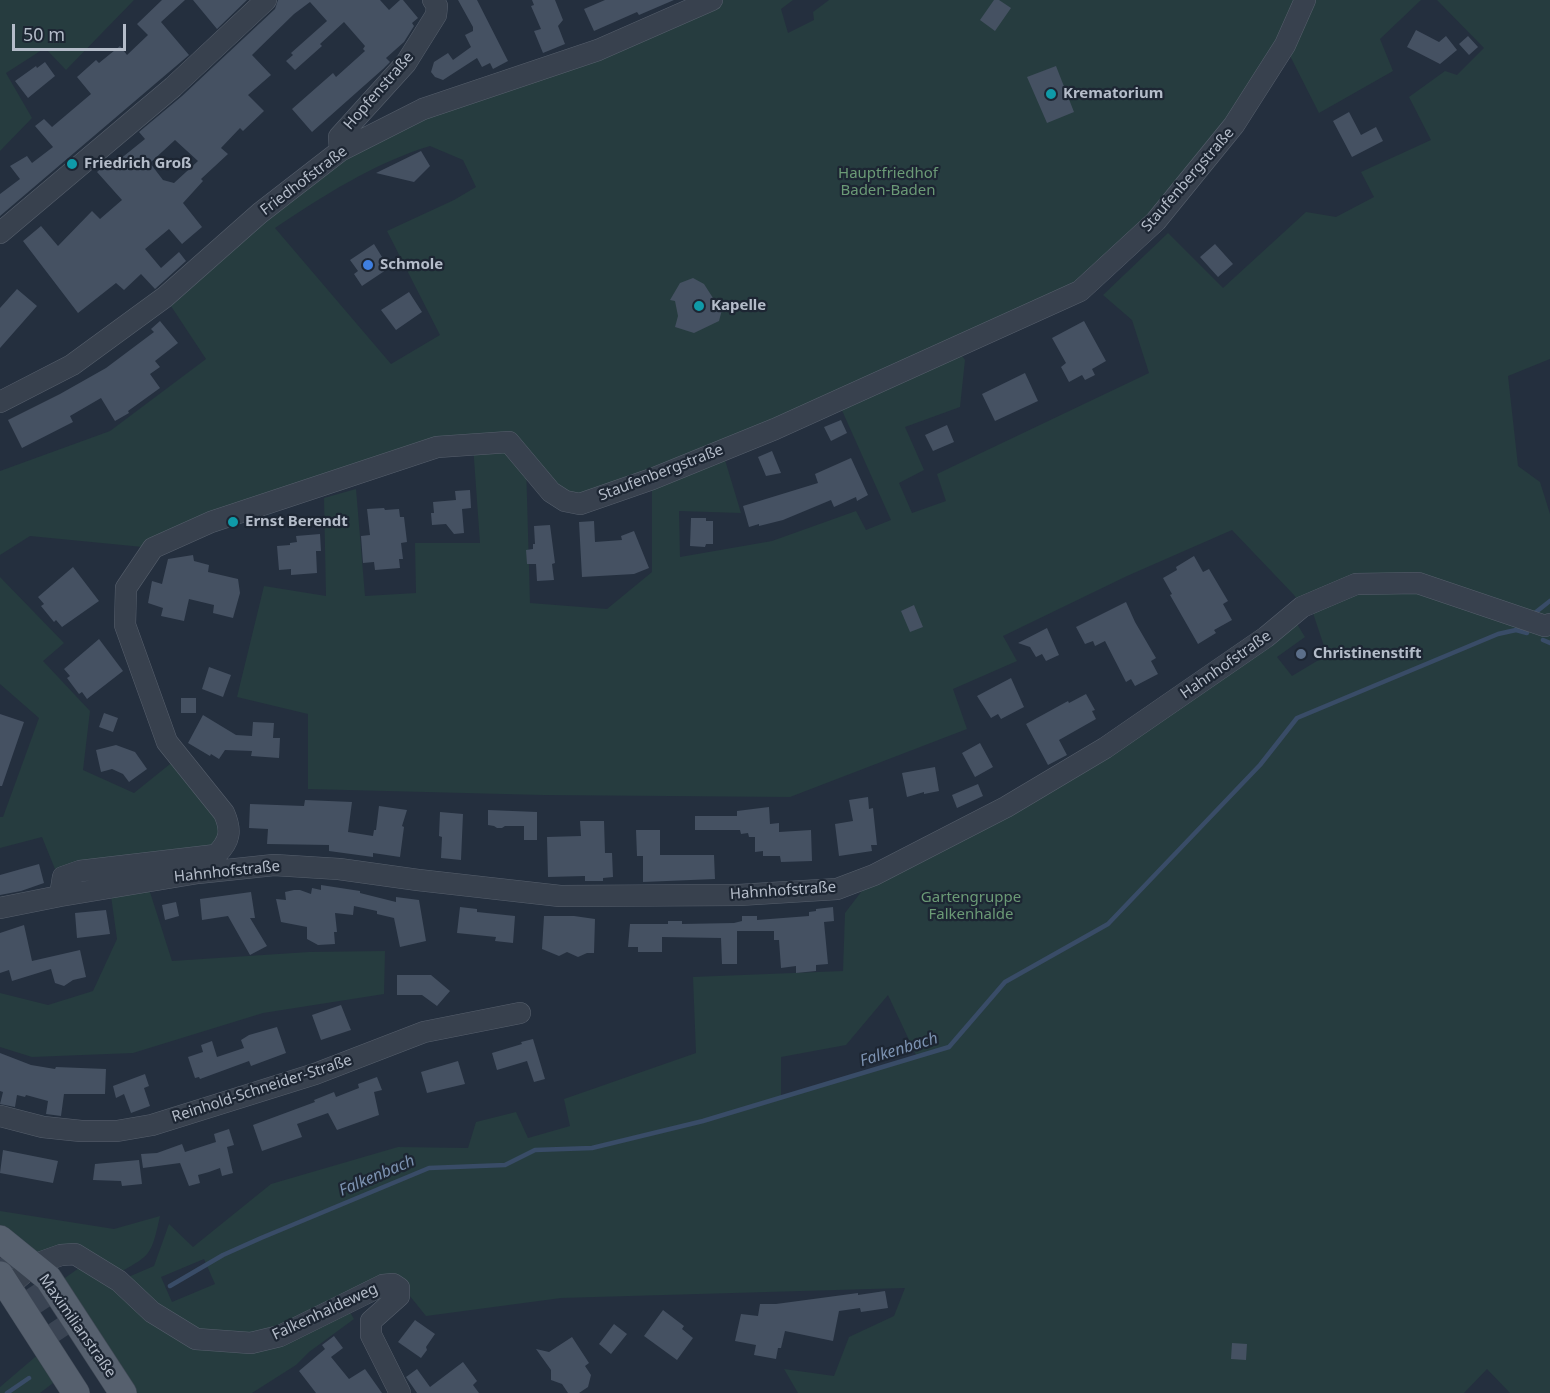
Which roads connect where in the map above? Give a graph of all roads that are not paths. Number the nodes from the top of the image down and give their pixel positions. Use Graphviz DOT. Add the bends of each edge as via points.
graph roads {
  1 [pos="266,0"];
  2 [pos="434,0"];
  3 [pos="712,0"];
  4 [pos="1305,0"];
  5 [pos="340,151"];
  6 [pos="0,232"];
  7 [pos="0,402"];
  8 [pos="1550,624"];
  9 [pos="60,896"];
  10 [pos="0,909"];
  11 [pos="520,1013"];
  12 [pos="0,1116"];
  13 [pos="0,1239"];
  14 [pos="33,1265"];
  15 [pos="4,1281"];
  16 [pos="65,1337"];
  17 [pos="76,1393"];
  18 [pos="102,1393"];
  19 [pos="123,1393"];
  20 [pos="400,1393"];
  1 -- 6 [label="street" via="173,87"];
  2 -- 5 [label="street, Hopfenstraße" via="436,15 406,63 339,137"];
  3 -- 5 [label="street, Friedhofstraße" via="598,50 423,108"];
  4 -- 9 [label="street, Staufenbergstraße" via="1285,45 1234,125 1156,221 1080,291 775,429 580,504 551,492 509,442 437,447 211,522 153,548 126,588 125,624 167,742 230,826 225,846 216,855 80,871 63,877"];
  5 -- 7 [label="street, Friedhofstraße" via="260,213 165,297 82,358"];
  8 -- 9 [label="street, Hahnhofstraße" via="1545,626 1418,583 1356,584 1302,607 1266,637 1105,748 1006,807 874,875 837,889 739,895 560,896 274,864"];
  9 -- 10 [label="street, Hahnhofstraße"];
  11 -- 12 [label="street, Reinhold-Schneider-Straße" via="424,1032 315,1074 152,1125 117,1131 81,1131"];
  13 -- 14 [label="main road, Maximilianstraße"];
  14 -- 15 [label="street, Falkenhaldeweg"];
  14 -- 19 [label="main road, Maximilianstraße" via="48,1278"];
  14 -- 20 [label="street, Falkenhaldeweg" via="75,1254 119,1281 178,1330 196,1339 223,1342 250,1343 280,1336 383,1285 393,1284 399,1288 399,1296 371,1321 371,1335"];
  15 -- 17 [label="main road"];
  16 -- 18 [label="main road, Maximilianstraße"];
}
